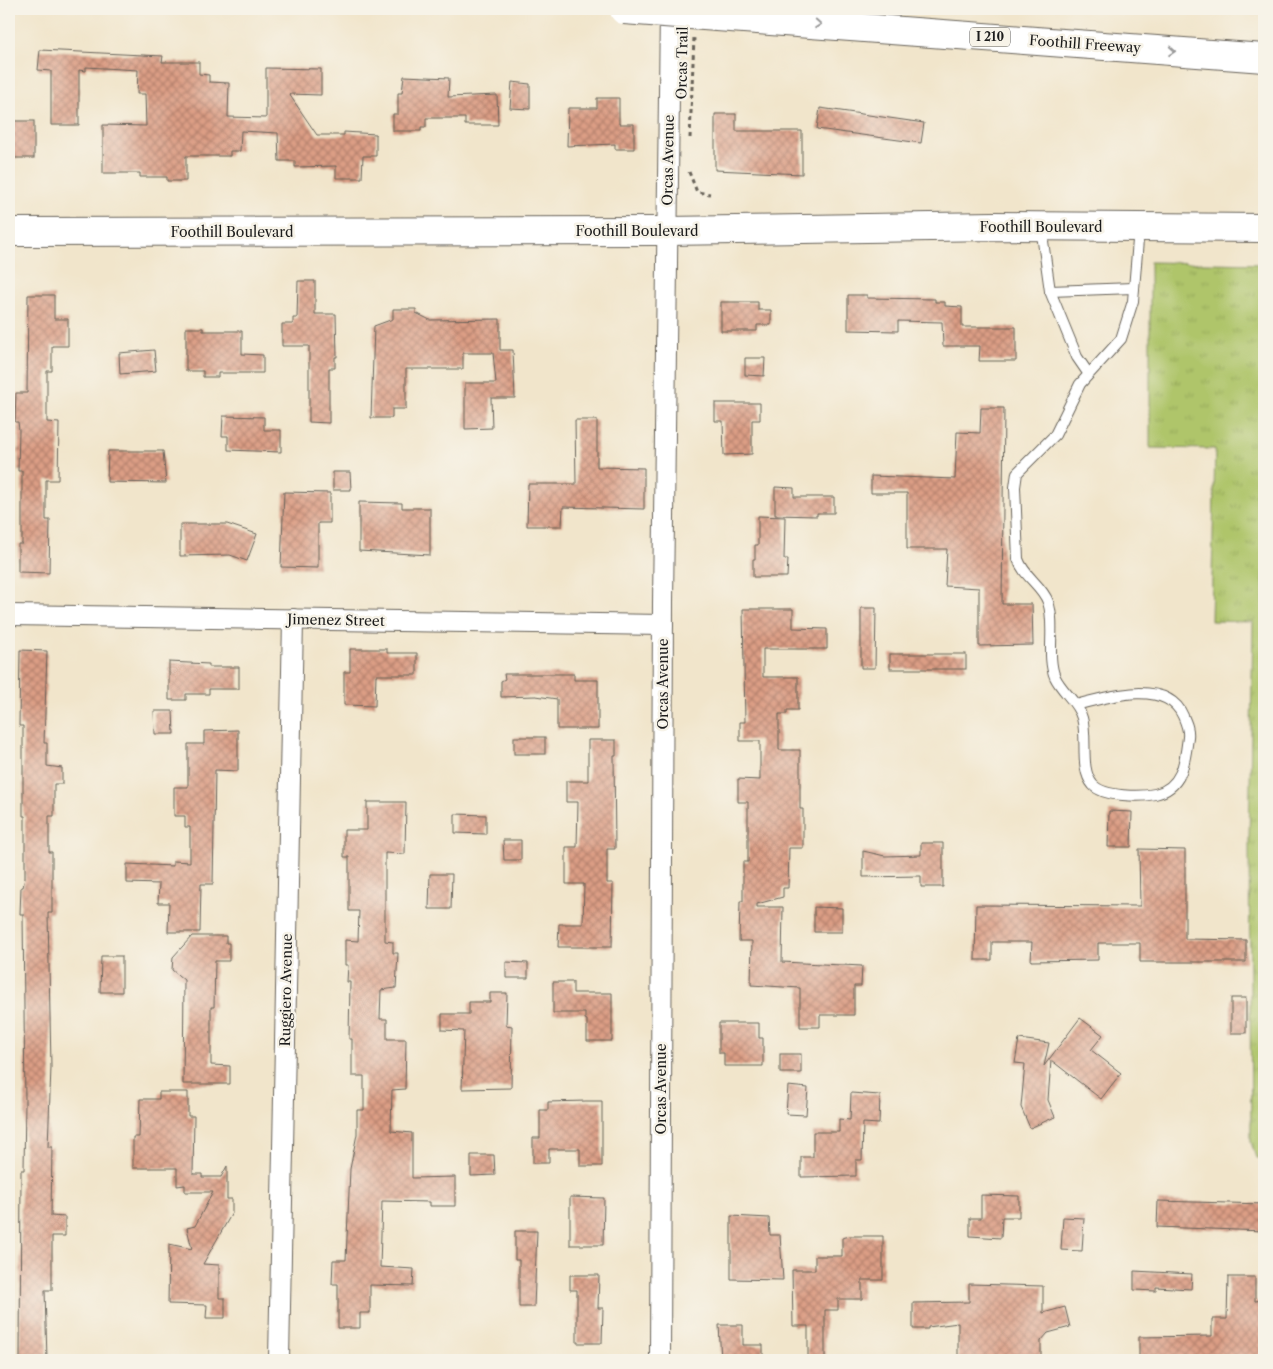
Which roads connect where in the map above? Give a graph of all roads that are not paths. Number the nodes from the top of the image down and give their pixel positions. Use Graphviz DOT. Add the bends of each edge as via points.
graph roads {
  1 [pos="616,9"];
  2 [pos="670,9"];
  3 [pos="1264,58"];
  4 [pos="1041,226"];
  5 [pos="1140,227"];
  6 [pos="1264,228"];
  7 [pos="9,232"];
  8 [pos="667,232"];
  9 [pos="1134,288"];
  10 [pos="1050,291"];
  11 [pos="1088,372"];
  12 [pos="9,615"];
  13 [pos="293,619"];
  14 [pos="663,624"];
  15 [pos="1076,705"];
  16 [pos="279,1360"];
  17 [pos="660,1360"];
  1 -- 3 [label="main road, Foothill Freeway / I 210, one-way, bridge"];
  2 -- 8 [label="street, Orcas Avenue"];
  4 -- 5 [label="main road, Foothill Boulevard"];
  4 -- 8 [label="main road, Foothill Boulevard"];
  4 -- 10 [label="lane"];
  5 -- 6 [label="main road, Foothill Boulevard"];
  5 -- 9 [label="lane"];
  7 -- 8 [label="main road, Foothill Boulevard"];
  8 -- 14 [label="street, Orcas Avenue"];
  9 -- 10 [label="lane"];
  9 -- 11 [label="lane" via="1127,325 1121,338 1109,354"];
  10 -- 11 [label="lane" via="1077,357"];
  11 -- 15 [label="lane" via="1073,394 1063,422 1054,435 1017,473 1015,487 1021,570 1042,590 1047,601 1051,614 1055,676"];
  12 -- 13 [label="street, Jimenez Street"];
  13 -- 14 [label="street, Jimenez Street"];
  13 -- 16 [label="street, Ruggiero Avenue"];
  14 -- 17 [label="street, Orcas Avenue"];
  15 -- 15 [label="lane" via="1086,732 1087,774 1094,786 1105,791 1143,796 1164,792 1174,786 1184,769 1188,730 1181,711 1170,699 1132,694 1106,696"];
}
